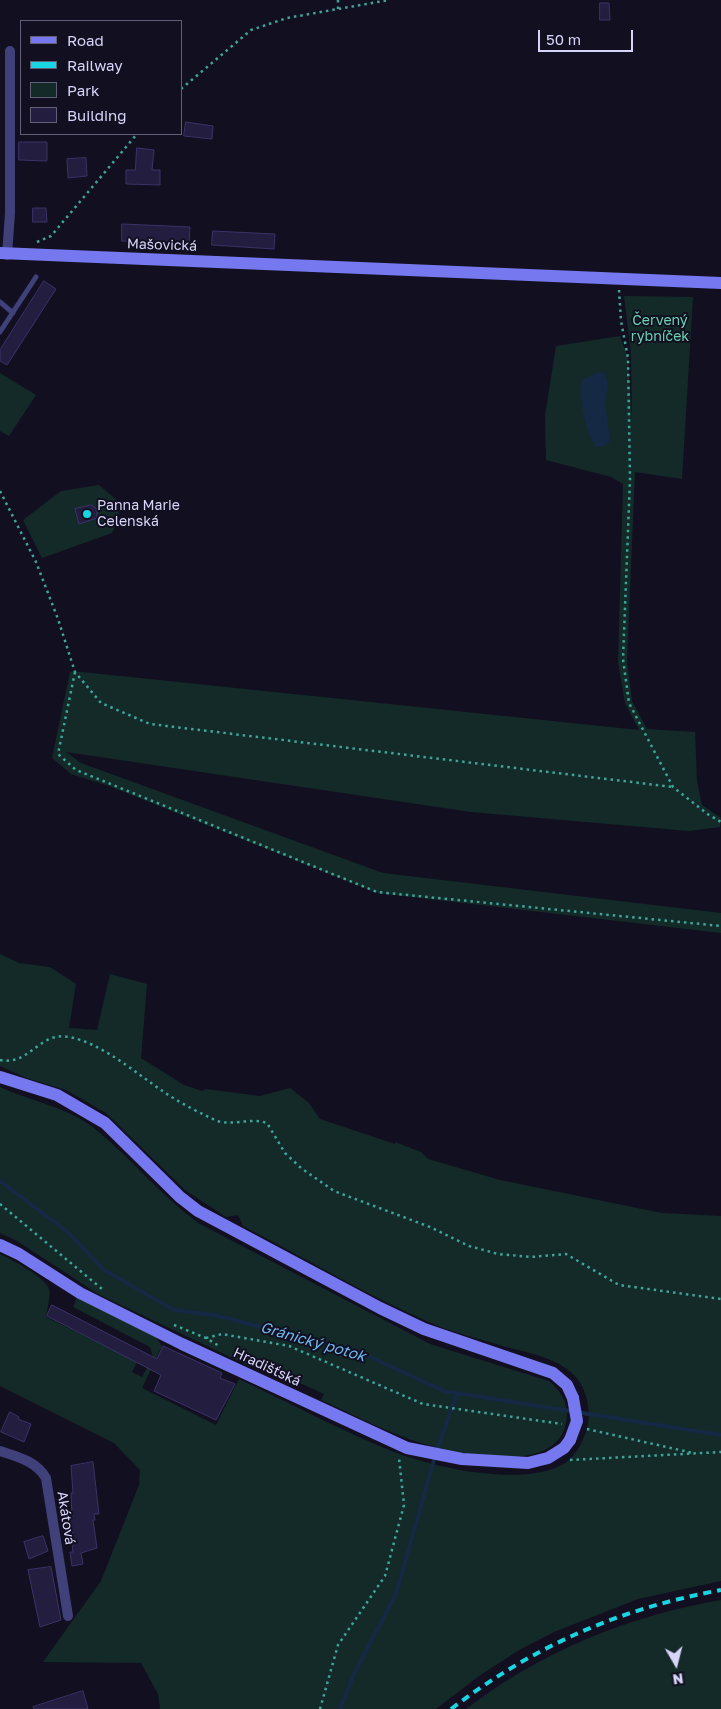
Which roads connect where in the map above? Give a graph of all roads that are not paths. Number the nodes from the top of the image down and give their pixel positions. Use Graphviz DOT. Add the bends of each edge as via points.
graph roads {
  1 [pos="10,51"];
  2 [pos="4,254"];
  3 [pos="36,277"];
  4 [pos="721,283"];
  5 [pos="0,302"];
  6 [pos="13,313"];
  7 [pos="0,332"];
  8 [pos="0,1077"];
  9 [pos="0,1245"];
  10 [pos="0,1451"];
  11 [pos="68,1616"];
  1 -- 2 [label="street, Mašovická" via="10,213"];
  2 -- 4 [label="street, Mašovická"];
  3 -- 6 [label="lane"];
  5 -- 6 [label="lane"];
  6 -- 7 [label="lane"];
  8 -- 9 [label="street, Hradišťská, bridge" via="56,1096 105,1123 198,1211 424,1329 548,1371 564,1381 573,1398 577,1421 570,1440 557,1453 539,1461 513,1463 423,1452 397,1444 80,1293"];
  10 -- 11 [label="street, Akátová" via="30,1462 46,1478"];
}
